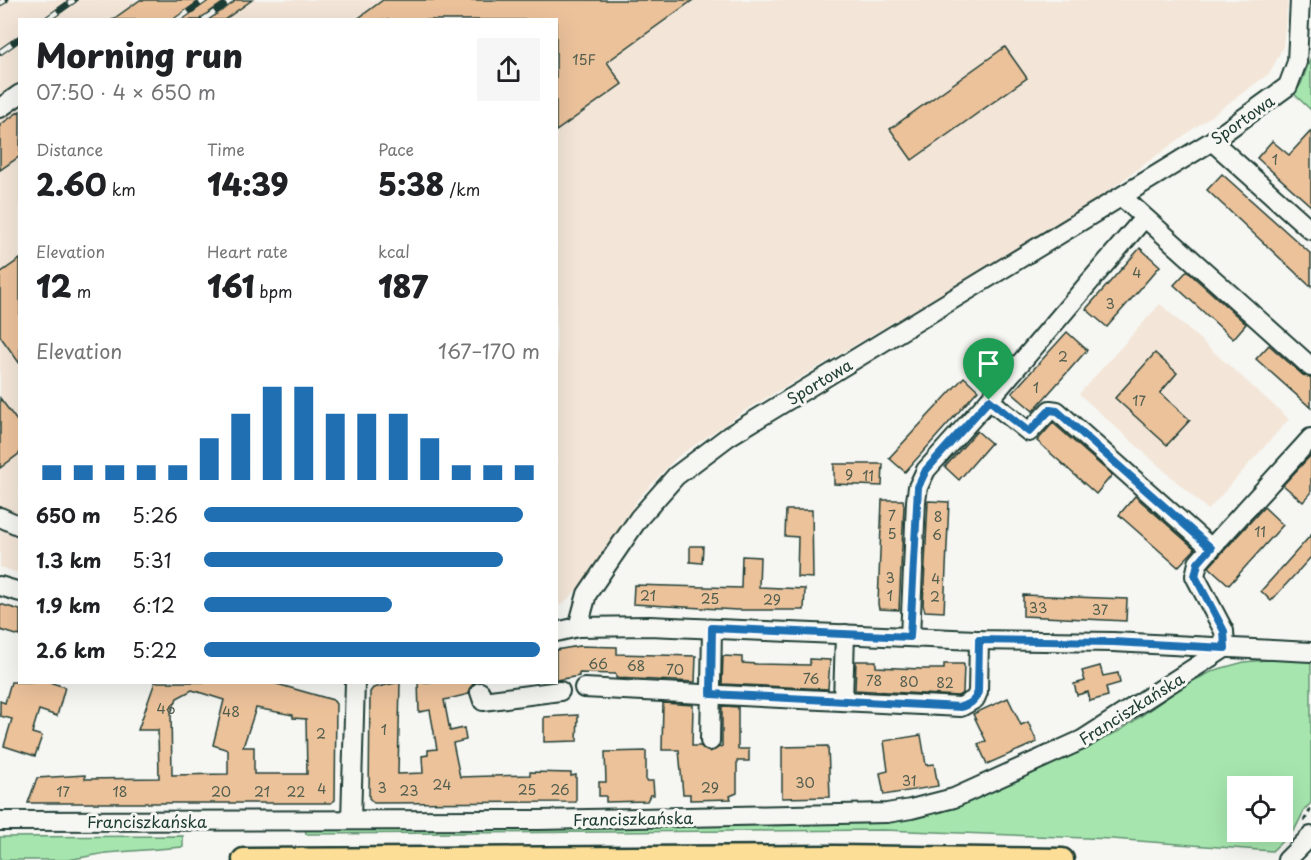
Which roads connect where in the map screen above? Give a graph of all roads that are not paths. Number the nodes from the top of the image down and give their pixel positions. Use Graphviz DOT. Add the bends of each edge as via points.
graph roads {
  1 [pos="1300,0"];
  2 [pos="18,95"];
  3 [pos="0,108"];
  4 [pos="1212,141"];
  5 [pos="1122,197"];
  6 [pos="1144,218"];
  7 [pos="1311,230"];
  8 [pos="1311,367"];
  9 [pos="989,400"];
  10 [pos="1311,438"];
  11 [pos="0,517"];
  12 [pos="18,525"];
  13 [pos="1211,548"];
  14 [pos="0,586"];
  15 [pos="18,591"];
  16 [pos="578,627"];
  17 [pos="712,628"];
  18 [pos="558,632"];
  19 [pos="845,634"];
  20 [pos="910,637"];
  21 [pos="979,640"];
  22 [pos="1225,648"];
  23 [pos="1311,652"];
  24 [pos="355,684"];
  25 [pos="584,688"];
  26 [pos="560,691"];
  27 [pos="480,692"];
  28 [pos="711,694"];
  29 [pos="843,701"];
  30 [pos="710,741"];
  31 [pos="0,820"];
  32 [pos="351,820"];
  33 [pos="1311,836"];
  34 [pos="244,860"];
  35 [pos="1062,860"];
  36 [pos="1287,860"];
  1 -- 4 [label="street, Sportowa" via="1297,62 1288,86"];
  2 -- 3 [label="street"];
  4 -- 5 [label="street, Sportowa"];
  4 -- 7 [label="street"];
  5 -- 6 [label="street"];
  5 -- 16 [label="street, Sportowa" via="729,436 675,476 639,518 587,594"];
  6 -- 8 [label="street"];
  6 -- 9 [label="street"];
  9 -- 13 [label="street" via="1029,432 1050,410 1057,411"];
  9 -- 20 [label="street" via="926,470 918,487"];
  10 -- 13 [label="street"];
  11 -- 12 [label="street"];
  13 -- 22 [label="street" via="1198,563 1195,576 1224,631"];
  14 -- 15 [label="street"];
  16 -- 17 [label="street"];
  16 -- 18 [label="street"];
  17 -- 19 [label="street"];
  17 -- 28 [label="street"];
  19 -- 20 [label="street"];
  19 -- 29 [label="street"];
  20 -- 21 [label="street"];
  21 -- 22 [label="street"];
  21 -- 29 [label="street" via="978,692 968,705"];
  22 -- 23 [label="street"];
  22 -- 32 [label="street, Franciszkańska" via="1082,740 954,798 911,809 858,815"];
  24 -- 32 [label="street"];
  25 -- 28 [label="street"];
  26 -- 27 [label="street" via="483,701"];
  28 -- 29 [label="street"];
  28 -- 30 [label="street"];
  31 -- 32 [label="street, Franciszkańska"];
  33 -- 36 [label="street"];
  34 -- 35 [label="main road"];
}
